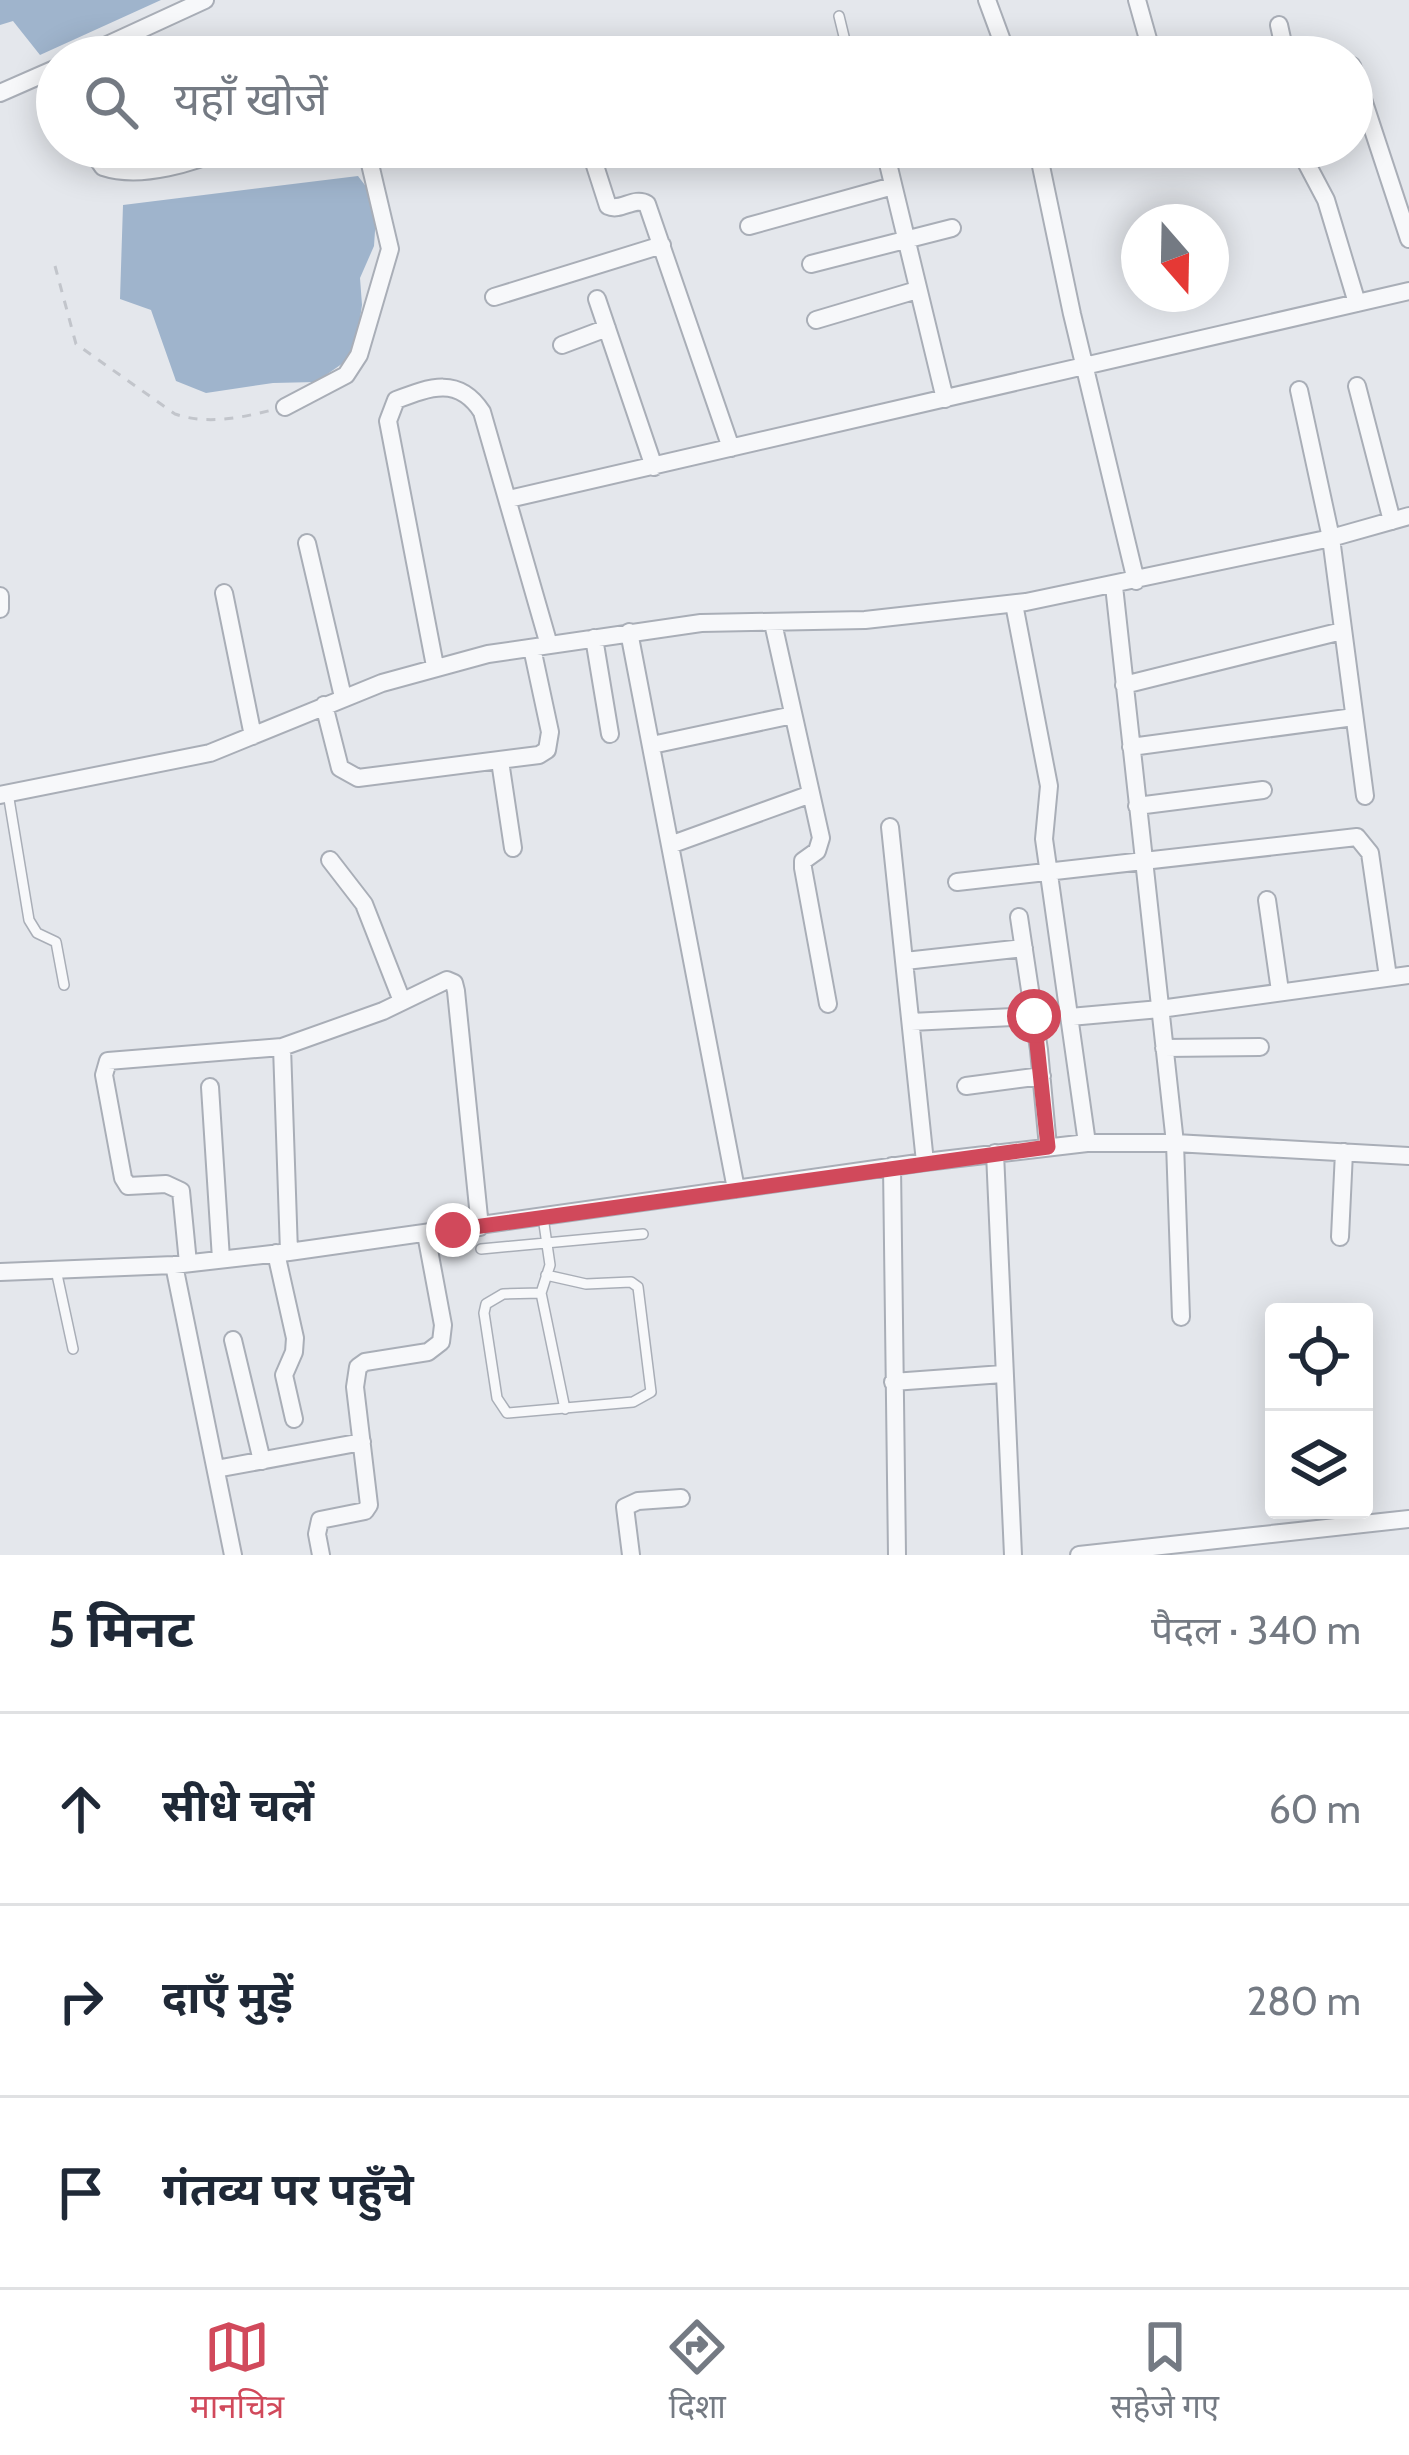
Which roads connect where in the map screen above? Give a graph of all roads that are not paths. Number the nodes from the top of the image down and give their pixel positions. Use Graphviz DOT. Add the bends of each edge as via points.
graph roads {
  1 [pos="206,0"];
  2 [pos="987,0"];
  3 [pos="1137,0"];
  4 [pos="839,16"];
  5 [pos="1280,25"];
  6 [pos="127,36"];
  7 [pos="844,36"];
  8 [pos="1000,36"];
  9 [pos="1147,36"];
  10 [pos="1282,36"];
  11 [pos="36,77"];
  12 [pos="0,93"];
  13 [pos="1373,130"];
  14 [pos="115,168"];
  15 [pos="152,168"];
  16 [pos="371,168"];
  17 [pos="596,168"];
  18 [pos="888,168"];
  19 [pos="1042,168"];
  20 [pos="1309,168"];
  21 [pos="892,186"];
  22 [pos="749,226"];
  23 [pos="952,228"];
  24 [pos="905,239"];
  25 [pos="1409,239"];
  26 [pos="662,245"];
  27 [pos="811,264"];
  28 [pos="917,290"];
  29 [pos="1409,291"];
  30 [pos="494,296"];
  31 [pos="597,299"];
  32 [pos="1357,303"];
  33 [pos="816,320"];
  34 [pos="607,328"];
  35 [pos="562,345"];
  36 [pos="1084,365"];
  37 [pos="1357,386"];
  38 [pos="1299,389"];
  39 [pos="945,399"];
  40 [pos="286,407"];
  41 [pos="731,448"];
  42 [pos="654,467"];
  43 [pos="509,499"];
  44 [pos="1400,518"];
  45 [pos="1331,538"];
  46 [pos="307,543"];
  47 [pos="1136,581"];
  48 [pos="1114,586"];
  49 [pos="224,593"];
  50 [pos="0,596"];
  51 [pos="1014,604"];
  52 [pos="0,609"];
  53 [pos="773,622"];
  54 [pos="1342,631"];
  55 [pos="629,632"];
  56 [pos="594,638"];
  57 [pos="541,647"];
  58 [pos="435,666"];
  59 [pos="1124,685"];
  60 [pos="343,697"];
  61 [pos="324,706"];
  62 [pos="793,715"];
  63 [pos="1354,717"];
  64 [pos="610,734"];
  65 [pos="253,736"];
  66 [pos="652,745"];
  67 [pos="1131,747"];
  68 [pos="500,761"];
  69 [pos="1262,790"];
  70 [pos="4,794"];
  71 [pos="811,794"];
  72 [pos="1365,796"];
  73 [pos="1137,806"];
  74 [pos="890,827"];
  75 [pos="670,845"];
  76 [pos="513,848"];
  77 [pos="330,860"];
  78 [pos="1143,861"];
  79 [pos="1050,871"];
  80 [pos="957,882"];
  81 [pos="1267,900"];
  82 [pos="1019,917"];
  83 [pos="1024,948"];
  84 [pos="904,961"];
  85 [pos="1409,975"];
  86 [pos="1388,977"];
  87 [pos="64,985"];
  88 [pos="1280,991"];
  89 [pos="402,1001"];
  90 [pos="828,1004"];
  91 [pos="1160,1009"];
  92 [pos="1034,1016"];
  93 [pos="1070,1017"];
  94 [pos="910,1022"];
  95 [pos="282,1047"];
  96 [pos="1260,1047"];
  97 [pos="1164,1048"];
  98 [pos="1042,1076"];
  99 [pos="966,1086"];
  100 [pos="210,1087"];
  101 [pos="1175,1143"];
  102 [pos="1088,1144"];
  103 [pos="1048,1147"];
  104 [pos="1344,1152"];
  105 [pos="995,1153"];
  106 [pos="1409,1156"];
  107 [pos="925,1162"];
  108 [pos="892,1166"];
  109 [pos="736,1189"];
  110 [pos="544,1217"];
  111 [pos="480,1227"];
  112 [pos="427,1234"];
  113 [pos="643,1234"];
  114 [pos="1340,1237"];
  115 [pos="547,1243"];
  116 [pos="481,1250"];
  117 [pos="282,1253"];
  118 [pos="221,1259"];
  119 [pos="181,1264"];
  120 [pos="56,1270"];
  121 [pos="0,1272"];
  122 [pos="546,1275"];
  123 [pos="541,1293"];
  124 [pos="1181,1318"];
  125 [pos="233,1340"];
  126 [pos="73,1349"];
  127 [pos="1003,1375"];
  128 [pos="893,1382"];
  129 [pos="565,1409"];
  130 [pos="294,1419"];
  131 [pos="362,1442"];
  132 [pos="262,1460"];
  133 [pos="215,1469"];
  134 [pos="681,1498"];
  135 [pos="1409,1519"];
  136 [pos="233,1555"];
  137 [pos="321,1555"];
  138 [pos="632,1555"];
  139 [pos="897,1555"];
  140 [pos="1013,1555"];
  141 [pos="1079,1555"];
  1 -- 6 [label="street"];
  2 -- 8 [label="street"];
  3 -- 9 [label="street"];
  4 -- 7 [label="lane"];
  5 -- 10 [label="street"];
  11 -- 12 [label="street"];
  13 -- 25 [label="street"];
  14 -- 15 [label="street"];
  16 -- 40 [label="street" via="390,249 365,337 346,375"];
  17 -- 26 [label="street" via="608,206 644,201"];
  18 -- 21 [label="street"];
  19 -- 36 [label="street"];
  20 -- 32 [label="street"];
  21 -- 22 [label="street"];
  21 -- 24 [label="street"];
  23 -- 24 [label="street"];
  24 -- 27 [label="street"];
  24 -- 28 [label="street"];
  26 -- 30 [label="street"];
  26 -- 41 [label="street"];
  28 -- 33 [label="street"];
  28 -- 39 [label="street"];
  29 -- 32 [label="street"];
  31 -- 34 [label="street"];
  32 -- 36 [label="street"];
  34 -- 35 [label="street"];
  34 -- 42 [label="street"];
  36 -- 39 [label="street"];
  36 -- 47 [label="street"];
  37 -- 44 [label="street"];
  38 -- 45 [label="street"];
  39 -- 41 [label="street"];
  41 -- 42 [label="street"];
  42 -- 43 [label="street"];
  43 -- 57 [label="street"];
  43 -- 58 [label="street" via="472,396 428,388 396,400 388,422"];
  44 -- 45 [label="street"];
  45 -- 47 [label="street"];
  45 -- 54 [label="street"];
  46 -- 60 [label="street"];
  47 -- 48 [label="street"];
  48 -- 51 [label="street"];
  48 -- 59 [label="street"];
  49 -- 65 [label="street"];
  50 -- 52 [label="street"];
  51 -- 53 [label="street"];
  51 -- 79 [label="street" via="1049,786"];
  53 -- 55 [label="street"];
  53 -- 62 [label="street"];
  54 -- 59 [label="street"];
  54 -- 63 [label="street"];
  55 -- 56 [label="street"];
  55 -- 66 [label="street"];
  56 -- 57 [label="street"];
  56 -- 64 [label="street"];
  57 -- 58 [label="street"];
  57 -- 68 [label="street" via="550,743 538,755"];
  58 -- 60 [label="street"];
  59 -- 67 [label="street"];
  60 -- 61 [label="street"];
  61 -- 65 [label="street"];
  61 -- 68 [label="street" via="347,774 373,778"];
  62 -- 66 [label="street"];
  62 -- 71 [label="street"];
  63 -- 67 [label="street"];
  63 -- 72 [label="street"];
  65 -- 70 [label="street" via="171,763"];
  66 -- 75 [label="street"];
  67 -- 73 [label="street"];
  68 -- 76 [label="street"];
  69 -- 73 [label="street"];
  70 -- 87 [label="lane" via="28,920 56,942"];
  71 -- 75 [label="street"];
  71 -- 90 [label="street" via="821,838 803,868"];
  73 -- 78 [label="street"];
  74 -- 84 [label="street"];
  75 -- 109 [label="street"];
  77 -- 89 [label="street" via="364,904"];
  78 -- 79 [label="street"];
  78 -- 86 [label="street" via="1357,837 1374,872"];
  78 -- 91 [label="street"];
  79 -- 80 [label="street"];
  79 -- 93 [label="street"];
  81 -- 88 [label="street"];
  82 -- 83 [label="street"];
  83 -- 84 [label="street"];
  83 -- 92 [label="street"];
  84 -- 94 [label="street"];
  85 -- 86 [label="street"];
  86 -- 88 [label="street"];
  88 -- 91 [label="street"];
  89 -- 95 [label="street"];
  89 -- 111 [label="street" via="454,983"];
  91 -- 93 [label="street"];
  91 -- 97 [label="street"];
  92 -- 94 [label="street"];
  92 -- 98 [label="street"];
  93 -- 102 [label="street"];
  94 -- 107 [label="street"];
  95 -- 117 [label="street"];
  95 -- 119 [label="street" via="115,1057 105,1068 128,1186 182,1190"];
  96 -- 97 [label="street"];
  97 -- 101 [label="street"];
  98 -- 99 [label="street"];
  98 -- 103 [label="street"];
  100 -- 118 [label="street"];
  101 -- 102 [label="street"];
  101 -- 104 [label="street"];
  101 -- 124 [label="street"];
  102 -- 103 [label="street"];
  103 -- 105 [label="street"];
  104 -- 106 [label="street"];
  104 -- 114 [label="street"];
  105 -- 107 [label="street"];
  105 -- 127 [label="street"];
  107 -- 108 [label="street"];
  108 -- 109 [label="street"];
  108 -- 128 [label="street"];
  109 -- 110 [label="street"];
  110 -- 111 [label="street"];
  110 -- 115 [label="lane"];
  111 -- 112 [label="street"];
  112 -- 117 [label="street"];
  112 -- 131 [label="street" via="442,1342 358,1367"];
  113 -- 115 [label="lane"];
  115 -- 116 [label="lane"];
  115 -- 122 [label="lane"];
  117 -- 118 [label="street"];
  117 -- 130 [label="street" via="295,1338 284,1375"];
  118 -- 119 [label="street"];
  119 -- 120 [label="street"];
  119 -- 133 [label="street"];
  120 -- 121 [label="street"];
  120 -- 126 [label="lane"];
  122 -- 123 [label="lane"];
  122 -- 129 [label="lane" via="631,1282 643,1317 651,1392 633,1402"];
  123 -- 129 [label="lane"];
  123 -- 129 [label="lane" via="503,1294 487,1304 491,1370 507,1413"];
  125 -- 132 [label="street"];
  127 -- 128 [label="street"];
  127 -- 140 [label="street"];
  128 -- 139 [label="street"];
  131 -- 132 [label="street"];
  131 -- 137 [label="street" via="369,1505 320,1520"];
  132 -- 133 [label="street"];
  133 -- 136 [label="street"];
  134 -- 138 [label="street" via="628,1503"];
  135 -- 141 [label="street"];
}
